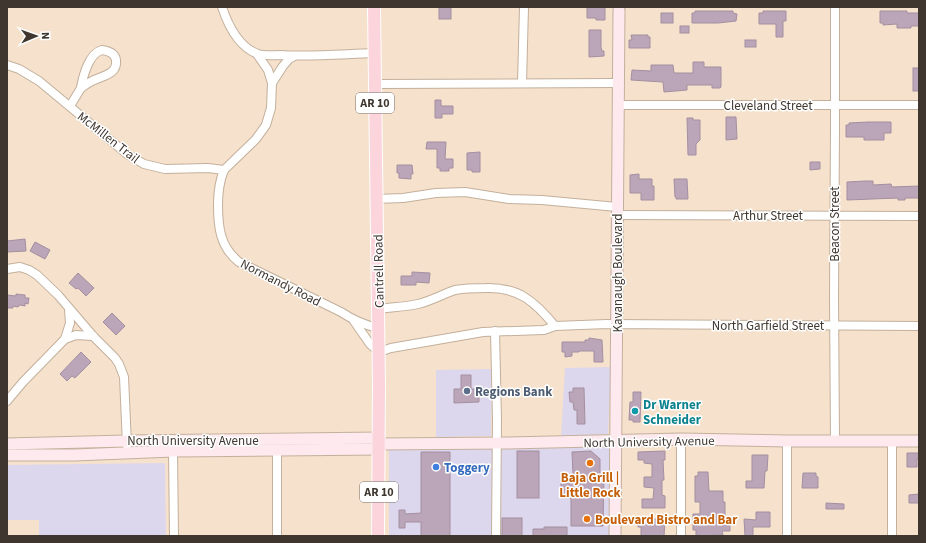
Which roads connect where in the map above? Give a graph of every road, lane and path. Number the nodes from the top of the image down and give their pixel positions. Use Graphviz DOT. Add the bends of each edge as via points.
graph roads {
  1 [pos="222,7"];
  2 [pos="374,7"];
  3 [pos="524,7"];
  4 [pos="834,7"];
  5 [pos="619,8"];
  6 [pos="374,53"];
  7 [pos="257,54"];
  8 [pos="294,56"];
  9 [pos="7,64"];
  10 [pos="272,82"];
  11 [pos="522,83"];
  12 [pos="618,83"];
  13 [pos="375,84"];
  14 [pos="82,88"];
  15 [pos="618,105"];
  16 [pos="919,105"];
  17 [pos="70,106"];
  18 [pos="835,106"];
  19 [pos="224,170"];
  20 [pos="376,199"];
  21 [pos="617,211"];
  22 [pos="835,216"];
  23 [pos="919,216"];
  24 [pos="7,269"];
  25 [pos="68,309"];
  26 [pos="378,309"];
  27 [pos="354,321"];
  28 [pos="617,324"];
  29 [pos="834,325"];
  30 [pos="555,326"];
  31 [pos="919,326"];
  32 [pos="378,328"];
  33 [pos="495,331"];
  34 [pos="93,336"];
  35 [pos="65,339"];
  36 [pos="379,352"];
  37 [pos="7,401"];
  38 [pos="681,439"];
  39 [pos="126,441"];
  40 [pos="616,441"];
  41 [pos="787,441"];
  42 [pos="835,441"];
  43 [pos="892,442"];
  44 [pos="919,442"];
  45 [pos="496,443"];
  46 [pos="7,444"];
  47 [pos="379,444"];
  48 [pos="277,450"];
  49 [pos="173,451"];
  50 [pos="127,453"];
  51 [pos="7,455"];
  52 [pos="174,536"];
  53 [pos="277,536"];
  54 [pos="378,536"];
  55 [pos="496,536"];
  56 [pos="616,536"];
  57 [pos="681,536"];
  58 [pos="786,536"];
  59 [pos="892,536"];
  1 -- 7 [label="street" via="227,22 237,37"];
  2 -- 6 [label="main road, Cantrell Road / AR 10"];
  3 -- 11 [label="street"];
  4 -- 18 [label="street, Beacon Street"];
  5 -- 12 [label="street, Kavanaugh Boulevard"];
  6 -- 8 [label="street"];
  6 -- 13 [label="main road, Cantrell Road / AR 10"];
  7 -- 8 [label="street"];
  7 -- 10 [label="street" via="268,70"];
  8 -- 10 [label="street"];
  9 -- 17 [label="street, McMillen Trail" via="33,76"];
  10 -- 19 [label="street" via="271,108 266,125 256,139"];
  11 -- 12 [label="street"];
  11 -- 13 [label="street"];
  12 -- 15 [label="street, Kavanaugh Boulevard"];
  13 -- 20 [label="main road, Cantrell Road / AR 10"];
  14 -- 14 [label="street" via="92,57 102,50 112,53 116,59 115,69"];
  14 -- 17 [label="street"];
  15 -- 18 [label="street, Cleveland Street"];
  15 -- 21 [label="street, Kavanaugh Boulevard"];
  16 -- 18 [label="street, Cleveland Street"];
  17 -- 19 [label="street, McMillen Trail" via="127,154 144,164 165,169"];
  18 -- 22 [label="street, Beacon Street"];
  19 -- 27 [label="street, Normandy Road" via="219,183 218,222 222,239 233,257"];
  20 -- 21 [label="street, Arthur Street" via="465,192"];
  20 -- 26 [label="main road, Cantrell Road / AR 10"];
  21 -- 22 [label="street, Arthur Street"];
  21 -- 28 [label="street, Kavanaugh Boulevard"];
  22 -- 23 [label="street, Arthur Street"];
  22 -- 29 [label="street, Beacon Street"];
  24 -- 25 [label="street" via="20,267 37,275 58,295"];
  25 -- 34 [label="street"];
  25 -- 35 [label="street" via="70,323"];
  26 -- 30 [label="street" via="418,304 460,289 499,288 528,299 541,309"];
  26 -- 32 [label="main road, Cantrell Road / AR 10"];
  27 -- 32 [label="street, Normandy Road"];
  27 -- 36 [label="street, Normandy Road"];
  28 -- 29 [label="street, North Garfield Street"];
  28 -- 30 [label="street, North Garfield Street"];
  28 -- 40 [label="street, Kavanaugh Boulevard"];
  29 -- 31 [label="street, North Garfield Street"];
  29 -- 42 [label="street, Beacon Street"];
  30 -- 33 [label="street, North Garfield Street" via="544,330"];
  32 -- 36 [label="main road, Cantrell Road / AR 10"];
  33 -- 36 [label="street, North Garfield Street"];
  33 -- 45 [label="street"];
  34 -- 35 [label="street" via="76,335"];
  34 -- 39 [label="street" via="115,358 122,371"];
  35 -- 37 [label="street"];
  36 -- 47 [label="main road, Cantrell Road / AR 10"];
  38 -- 40 [label="street, North University Avenue"];
  38 -- 41 [label="street, North University Avenue"];
  38 -- 57 [label="street"];
  39 -- 46 [label="street, North University Avenue"];
  39 -- 47 [label="street, North University Avenue"];
  39 -- 50 [label="street"];
  40 -- 45 [label="street, North University Avenue"];
  40 -- 56 [label="street, Kavanaugh Boulevard"];
  41 -- 42 [label="street, North University Avenue"];
  41 -- 58 [label="street"];
  42 -- 43 [label="street, North University Avenue"];
  43 -- 44 [label="street, North University Avenue"];
  43 -- 59 [label="street"];
  45 -- 47 [label="street, North University Avenue"];
  45 -- 55 [label="street"];
  47 -- 48 [label="street, North University Avenue"];
  47 -- 54 [label="main road, Cantrell Road / AR 10"];
  48 -- 49 [label="street, North University Avenue"];
  48 -- 53 [label="street"];
  49 -- 50 [label="street, North University Avenue"];
  49 -- 52 [label="street"];
  50 -- 51 [label="street, North University Avenue"];
}
